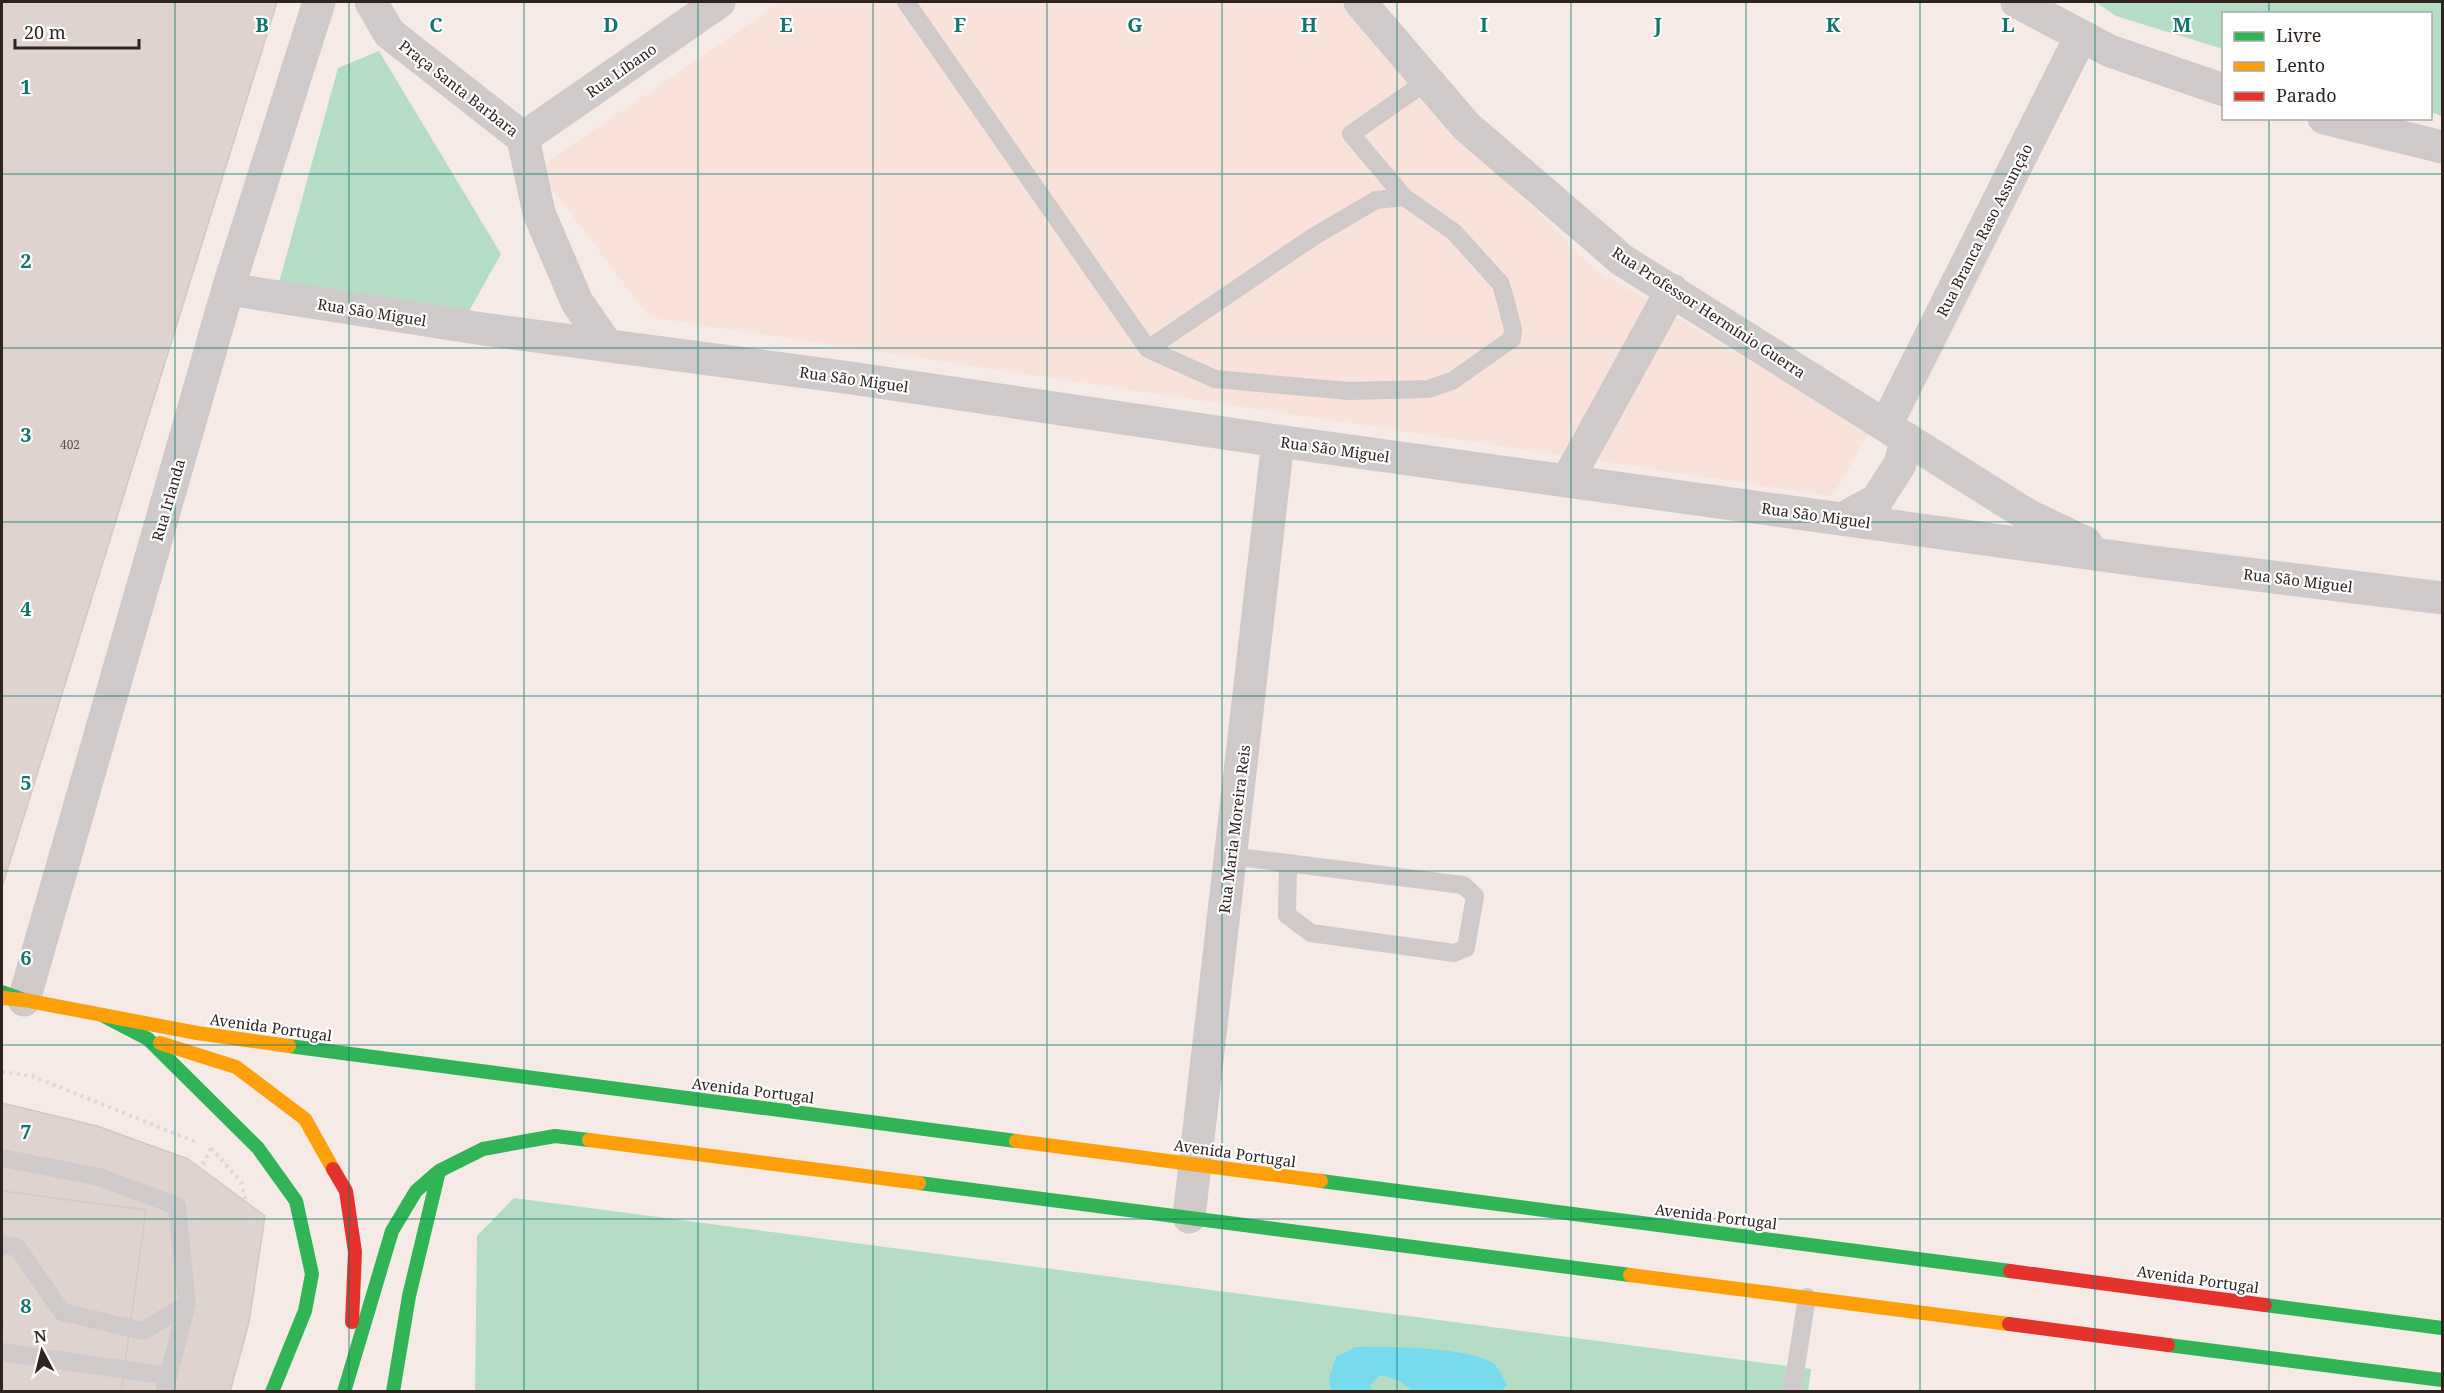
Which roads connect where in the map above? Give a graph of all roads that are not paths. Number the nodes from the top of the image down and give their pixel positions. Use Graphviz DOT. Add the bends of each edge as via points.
graph roads {
  1 [pos="319,2"];
  2 [pos="371,2"];
  3 [pos="719,2"];
  4 [pos="906,2"];
  5 [pos="1360,2"];
  6 [pos="2017,2"];
  7 [pos="2081,36"];
  8 [pos="1427,81"];
  9 [pos="2222,90"];
  10 [pos="2332,120"];
  11 [pos="523,138"];
  12 [pos="2442,147"];
  13 [pos="1404,197"];
  14 [pos="228,289"];
  15 [pos="1672,290"];
  16 [pos="606,344"];
  17 [pos="1148,349"];
  18 [pos="1897,432"];
  19 [pos="1278,441"];
  20 [pos="1567,481"];
  21 [pos="1842,519"];
  22 [pos="2111,556"];
  23 [pos="2442,598"];
  24 [pos="1230,856"];
  25 [pos="1288,863"];
  26 [pos="9,997"];
  27 [pos="102,1015"];
  28 [pos="148,1039"];
  29 [pos="2,1158"];
  30 [pos="1195,1164"];
  31 [pos="439,1171"];
  32 [pos="1189,1217"];
  33 [pos="9,1246"];
  34 [pos="1807,1298"];
  35 [pos="187,1304"];
  36 [pos="2442,1328"];
  37 [pos="2,1352"];
  38 [pos="2442,1380"];
  39 [pos="166,1384"];
  40 [pos="272,1392"];
  41 [pos="339,1392"];
  42 [pos="344,1392"];
  43 [pos="393,1392"];
  44 [pos="1792,1392"];
  1 -- 14 [label="street, Rua Irlanda"];
  2 -- 11 [label="street, Praça Santa Barbara" via="389,33"];
  3 -- 11 [label="street, Rua Líbano"];
  4 -- 17 [label="lane"];
  5 -- 8 [label="street, Rua Professor Hermínio Guerra"];
  6 -- 7 [label="street"];
  7 -- 9 [label="street" via="2110,51"];
  7 -- 18 [label="street, Rua Branca Raso Assunção"];
  8 -- 13 [label="lane" via="1351,134"];
  8 -- 15 [label="street, Rua Professor Hermínio Guerra" via="1466,126 1622,260"];
  10 -- 12 [label="street"];
  11 -- 16 [label="street, Praça Santa Barbara" via="539,213 577,302"];
  13 -- 17 [label="lane" via="1376,200 1313,237"];
  13 -- 17 [label="lane" via="1454,232 1501,284 1513,329 1512,339 1452,381 1428,388 1349,391 1215,379"];
  14 -- 16 [label="street, Rua São Miguel"];
  14 -- 26 [label="street, Rua Irlanda"];
  15 -- 18 [label="street, Rua Professor Hermínio Guerra"];
  15 -- 20 [label="street"];
  16 -- 19 [label="street, Rua São Miguel"];
  18 -- 21 [label="street, Rua Branca Raso Assunção" via="1900,464 1877,500"];
  18 -- 22 [label="street, Rua Professor Hermínio Guerra" via="2030,516"];
  19 -- 20 [label="street, Rua São Miguel"];
  19 -- 24 [label="street, Rua Maria Moreira Reis"];
  20 -- 21 [label="street, Rua São Miguel"];
  21 -- 22 [label="street, Rua São Miguel"];
  22 -- 23 [label="street, Rua São Miguel"];
  24 -- 25 [label="lane"];
  24 -- 30 [label="street, Rua Maria Moreira Reis"];
  25 -- 25 [label="lane" via="1463,885 1475,896 1466,948 1454,954 1311,933 1287,915"];
  26 -- 27 [label="main road, Avenida Portugal"];
  27 -- 28 [label="main road"];
  27 -- 30 [label="main road, Avenida Portugal" via="317,1050"];
  28 -- 40 [label="main road" via="240,1128 296,1201 312,1274 305,1311"];
  28 -- 41 [label="main road" via="236,1067 305,1119 346,1191 356,1252 352,1324"];
  29 -- 35 [label="lane" via="99,1177 177,1206"];
  30 -- 32 [label="street, Rua Maria Moreira Reis"];
  30 -- 36 [label="main road, Avenida Portugal"];
  31 -- 32 [label="main road" via="483,1149 555,1136"];
  31 -- 42 [label="main road" via="416,1191 392,1231"];
  31 -- 43 [label="main road" via="409,1296"];
  32 -- 34 [label="main road"];
  33 -- 35 [label="lane" via="62,1312 143,1330"];
  34 -- 38 [label="main road"];
  34 -- 44 [label="lane"];
  35 -- 39 [label="lane"];
  37 -- 39 [label="lane"];
}
